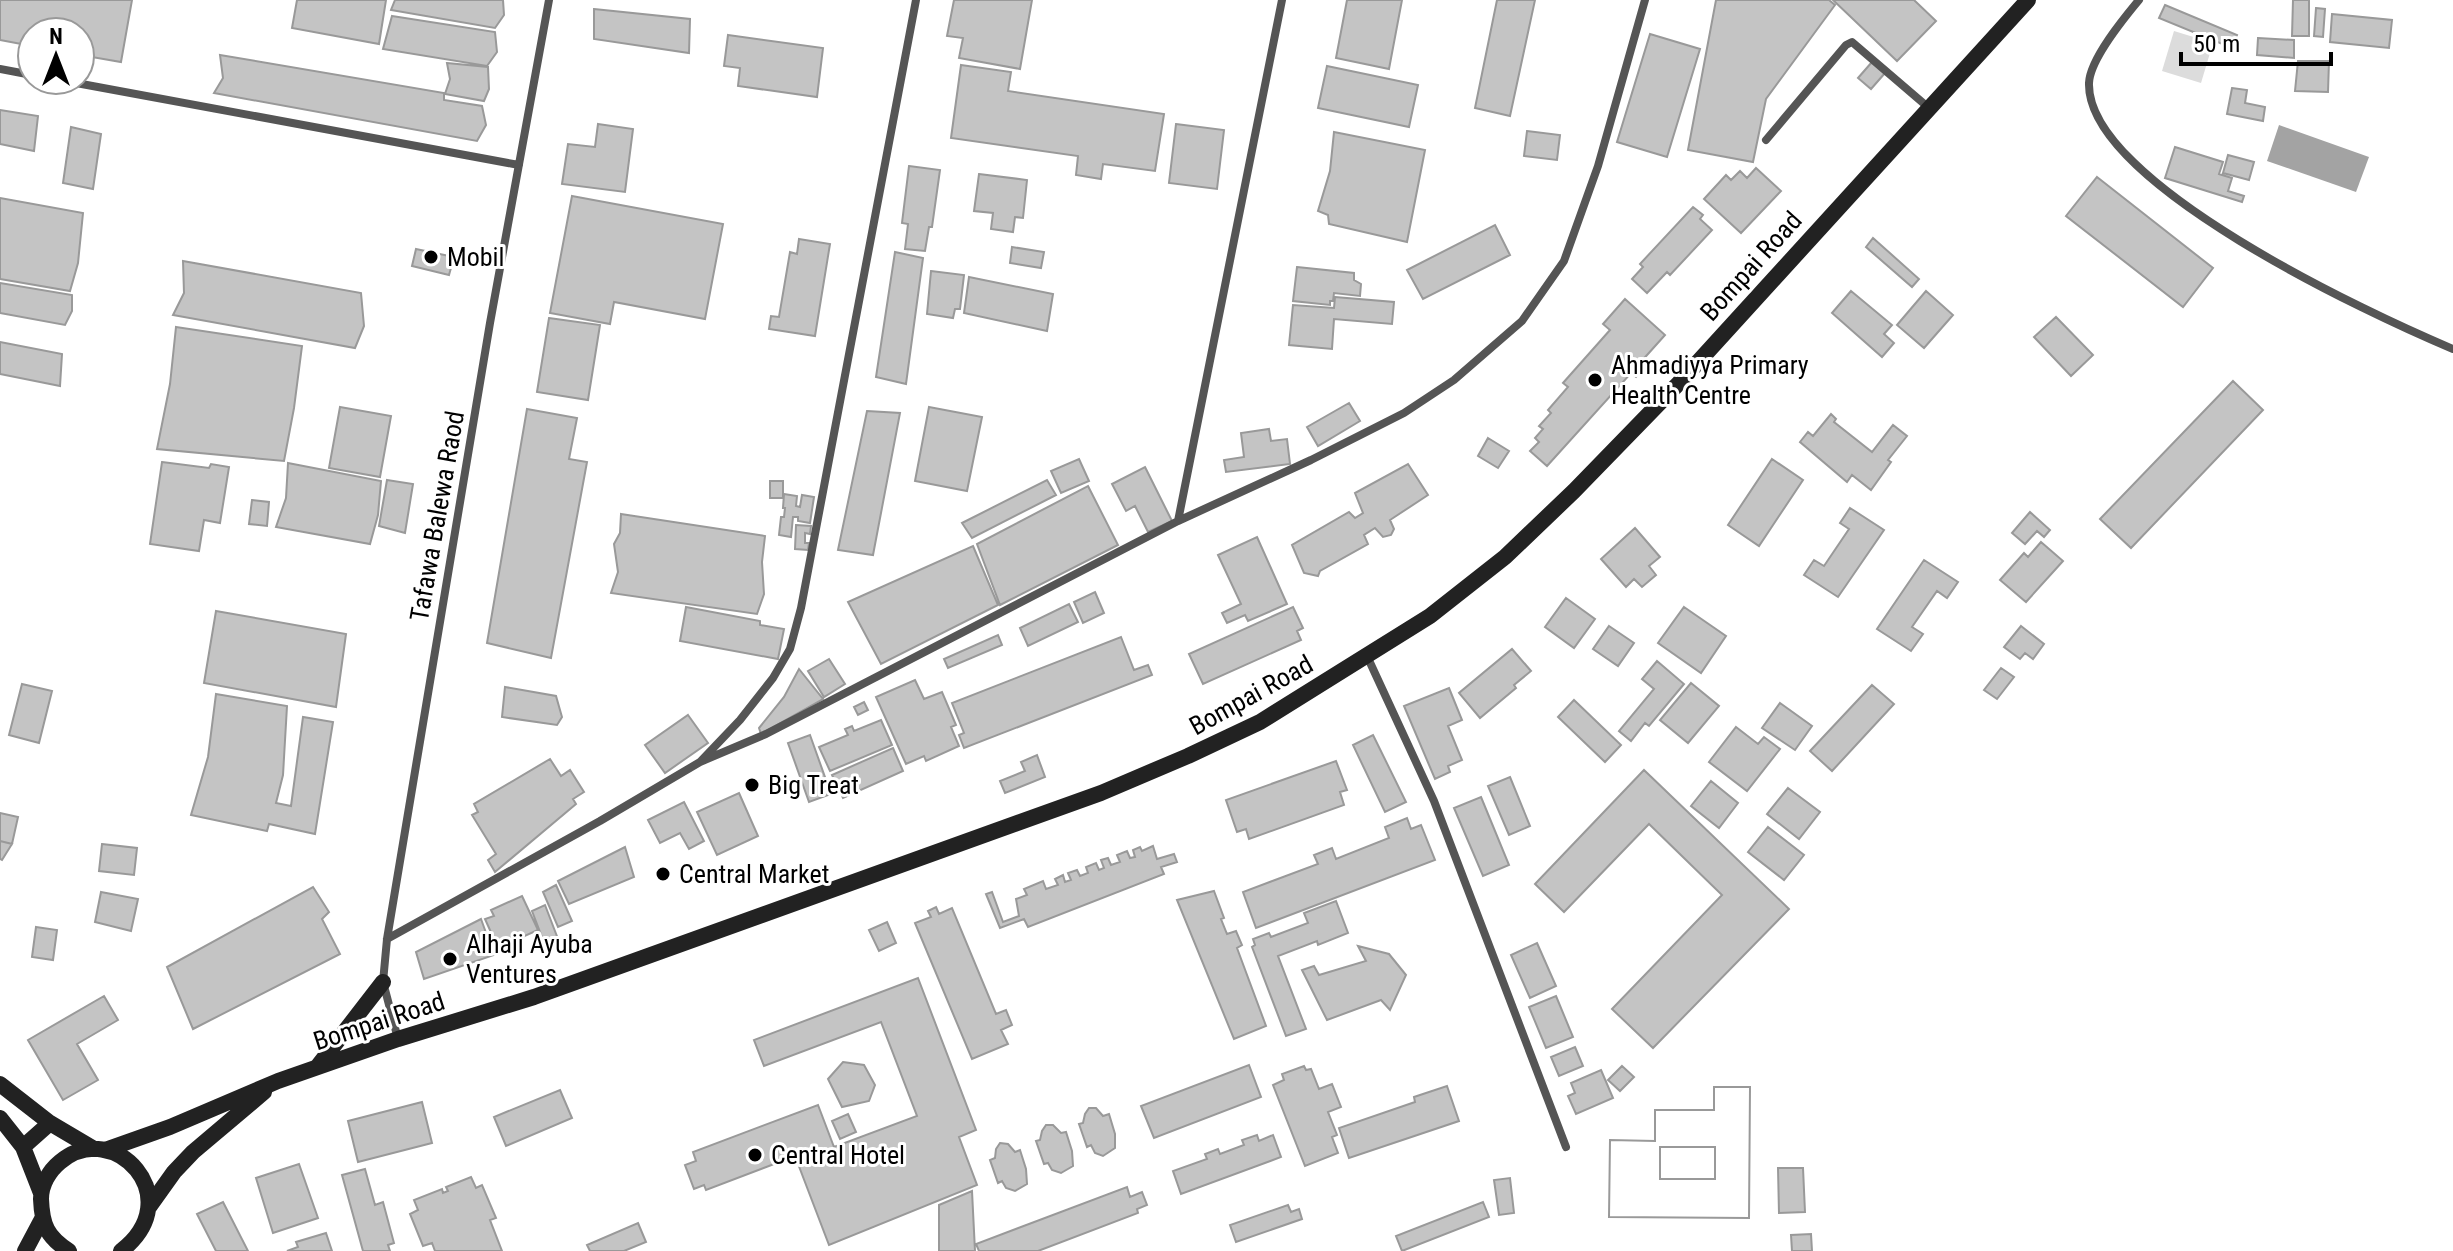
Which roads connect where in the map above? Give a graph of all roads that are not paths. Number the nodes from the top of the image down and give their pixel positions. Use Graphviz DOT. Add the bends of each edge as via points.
graph roads {
  1 [pos="549,0"];
  2 [pos="916,0"];
  3 [pos="1282,0"];
  4 [pos="1645,0"];
  5 [pos="2139,0"];
  6 [pos="2027,1"];
  7 [pos="96,87"];
  8 [pos="1929,108"];
  9 [pos="1766,140"];
  10 [pos="519,165"];
  11 [pos="2453,349"];
  12 [pos="1178,521"];
  13 [pos="1367,656"];
  14 [pos="700,762"];
  15 [pos="387,939"];
  16 [pos="383,982"];
  17 [pos="398,1039"];
  18 [pos="317,1067"];
  19 [pos="278,1081"];
  20 [pos="0,1084"];
  21 [pos="0,1118"];
  22 [pos="50,1123"];
  23 [pos="23,1147"];
  24 [pos="1566,1147"];
  25 [pos="99,1150"];
  26 [pos="41,1193"];
  27 [pos="149,1207"];
  28 [pos="42,1219"];
  29 [pos="25,1251"];
  30 [pos="69,1251"];
  31 [pos="121,1251"];
  1 -- 10 [label="lane, Tafawa Balewa Raod"];
  2 -- 14 [label="lane" via="790,649 773,678"];
  3 -- 12 [label="lane"];
  4 -- 12 [label="lane" via="1598,166 1564,261 1522,321 1454,380 1404,413"];
  5 -- 11 [label="lane" via="2096,60 2089,82 2102,125 2120,147 2159,185 2251,249"];
  6 -- 8 [label="main road, Bompai Road"];
  7 -- 10 [label="lane"];
  8 -- 9 [label="lane" via="1852,42"];
  8 -- 13 [label="main road, Bompai Road" via="1574,491 1505,557 1430,616"];
  10 -- 15 [label="lane, Tafawa Balewa Raod"];
  12 -- 14 [label="lane" via="766,734"];
  13 -- 17 [label="main road, Bompai Road" via="1260,722 1101,793 534,997"];
  13 -- 24 [label="lane" via="1434,801"];
  14 -- 15 [label="lane"];
  15 -- 16 [label="lane, Tafawa Balewa Raod"];
  16 -- 17 [label="lane, Tafawa Balewa Raod"];
  16 -- 18 [label="main road"];
  17 -- 18 [label="main road, Bompai Road"];
  18 -- 19 [label="main road, Bompai Road"];
  19 -- 25 [label="main road, Bompai Road" via="170,1127"];
  19 -- 27 [label="main road" via="193,1152"];
  20 -- 22 [label="main road"];
  21 -- 23 [label="main road"];
  22 -- 23 [label="main road"];
  22 -- 25 [label="main road"];
  23 -- 26 [label="main road"];
  25 -- 26 [label="main road, Bompai Road" via="66,1157 54,1167"];
  25 -- 27 [label="main road" via="123,1157 138,1170"];
  26 -- 28 [label="main road"];
  27 -- 31 [label="main road" via="145,1225"];
  28 -- 29 [label="main road"];
  28 -- 30 [label="main road"];
}
